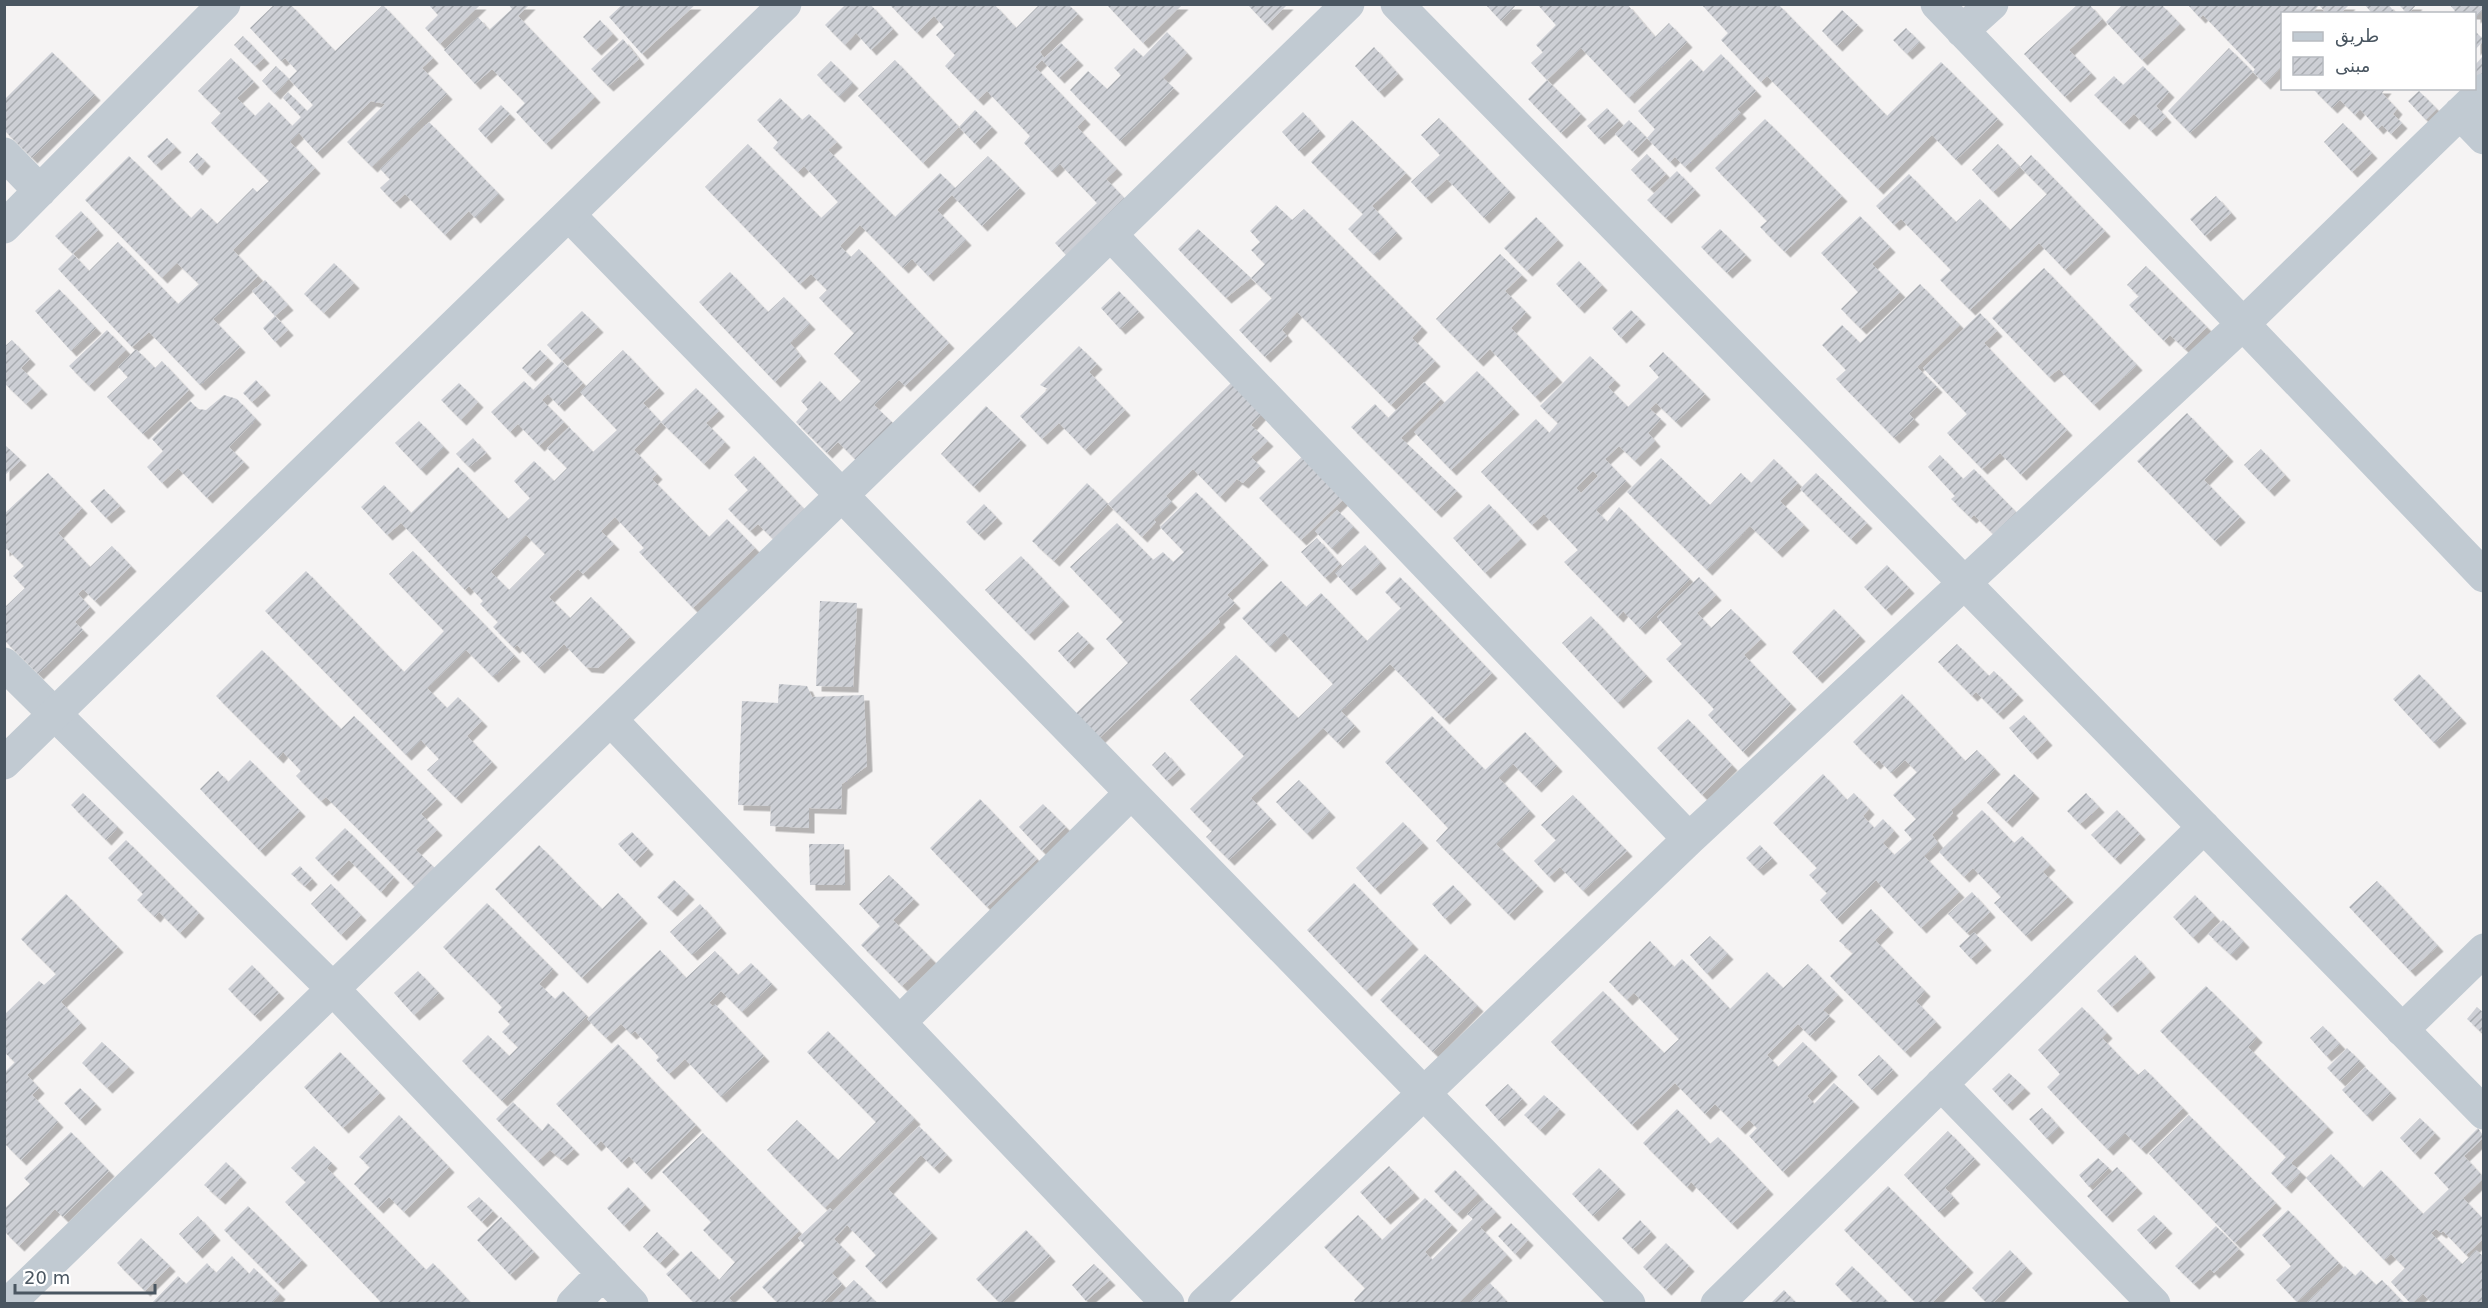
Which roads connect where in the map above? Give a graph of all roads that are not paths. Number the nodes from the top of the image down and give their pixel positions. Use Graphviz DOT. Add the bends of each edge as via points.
graph roads {
  1 [pos="224,4"];
  2 [pos="785,4"];
  3 [pos="1348,4"];
  4 [pos="1397,4"];
  5 [pos="1937,4"];
  6 [pos="1992,4"];
  7 [pos="1962,31"];
  8 [pos="2484,90"];
  9 [pos="2460,113"];
  10 [pos="2484,138"];
  11 [pos="4,154"];
  12 [pos="40,191"];
  13 [pos="569,215"];
  14 [pos="4,227"];
  15 [pos="1111,235"];
  16 [pos="2243,324"];
  17 [pos="843,496"];
  18 [pos="2484,576"];
  19 [pos="1962,582"];
  20 [pos="4,664"];
  21 [pos="55,714"];
  22 [pos="611,720"];
  23 [pos="4,763"];
  24 [pos="1131,793"];
  25 [pos="2204,827"];
  26 [pos="1689,839"];
  27 [pos="2484,950"];
  28 [pos="333,989"];
  29 [pos="900,1023"];
  30 [pos="2402,1030"];
  31 [pos="1941,1084"];
  32 [pos="1424,1093"];
  33 [pos="2484,1113"];
  34 [pos="603,1274"];
  35 [pos="8,1304"];
  36 [pos="573,1304"];
  37 [pos="632,1304"];
  38 [pos="1168,1304"];
  39 [pos="1204,1304"];
  40 [pos="1629,1304"];
  41 [pos="1717,1304"];
  42 [pos="2154,1304"];
  1 -- 12 [label="street"];
  2 -- 13 [label="street"];
  3 -- 15 [label="street"];
  4 -- 19 [label="street"];
  5 -- 7 [label="street"];
  6 -- 7 [label="street"];
  7 -- 16 [label="street"];
  8 -- 9 [label="street"];
  9 -- 10 [label="street"];
  9 -- 16 [label="street"];
  11 -- 12 [label="street"];
  12 -- 14 [label="street"];
  13 -- 17 [label="street"];
  13 -- 21 [label="street"];
  15 -- 17 [label="street"];
  15 -- 26 [label="street"];
  16 -- 18 [label="street"];
  16 -- 19 [label="street"];
  17 -- 22 [label="street"];
  17 -- 24 [label="street"];
  19 -- 25 [label="street"];
  19 -- 26 [label="street"];
  20 -- 21 [label="street"];
  21 -- 23 [label="street"];
  21 -- 28 [label="street"];
  22 -- 28 [label="street"];
  22 -- 29 [label="street"];
  24 -- 29 [label="street"];
  24 -- 32 [label="street"];
  25 -- 30 [label="street"];
  25 -- 31 [label="street"];
  26 -- 32 [label="street"];
  27 -- 30 [label="street"];
  28 -- 34 [label="street"];
  28 -- 35 [label="street"];
  29 -- 38 [label="street"];
  30 -- 33 [label="street"];
  31 -- 41 [label="street"];
  31 -- 42 [label="street"];
  32 -- 39 [label="street"];
  32 -- 40 [label="street"];
  34 -- 36 [label="street"];
  34 -- 37 [label="street"];
}
